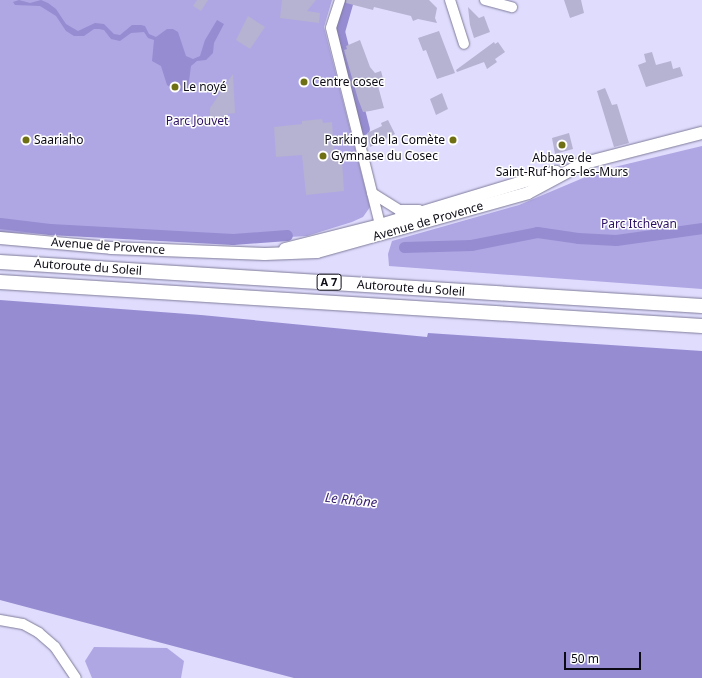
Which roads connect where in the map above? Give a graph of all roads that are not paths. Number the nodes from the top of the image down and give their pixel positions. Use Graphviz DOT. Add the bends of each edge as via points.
graph roads {
  1 [pos="340,0"];
  2 [pos="450,0"];
  3 [pos="485,0"];
  4 [pos="512,7"];
  5 [pos="464,44"];
  6 [pos="702,133"];
  7 [pos="584,163"];
  8 [pos="372,193"];
  9 [pos="439,208"];
  10 [pos="381,230"];
  11 [pos="0,238"];
  12 [pos="0,262"];
  13 [pos="0,282"];
  14 [pos="702,306"];
  15 [pos="702,326"];
  16 [pos="0,620"];
  17 [pos="76,678"];
  1 -- 8 [label="street" via="331,28"];
  2 -- 5 [label="street"];
  3 -- 4 [label="street"];
  6 -- 7 [label="main road, Avenue de Provence"];
  7 -- 9 [label="main road, Avenue de Provence"];
  7 -- 10 [label="main road, Avenue de Provence" via="528,192"];
  8 -- 9 [label="street, Avenue de Provence" via="399,210"];
  8 -- 10 [label="street"];
  9 -- 10 [label="main road, Avenue de Provence"];
  10 -- 11 [label="main road, Avenue de Provence" via="317,252 265,254 111,248"];
  12 -- 14 [label="highway, Autoroute du Soleil / A 7"];
  13 -- 15 [label="highway, Autoroute du Soleil / A 7"];
  16 -- 17 [label="street" via="23,624 39,633 55,647"];
}
